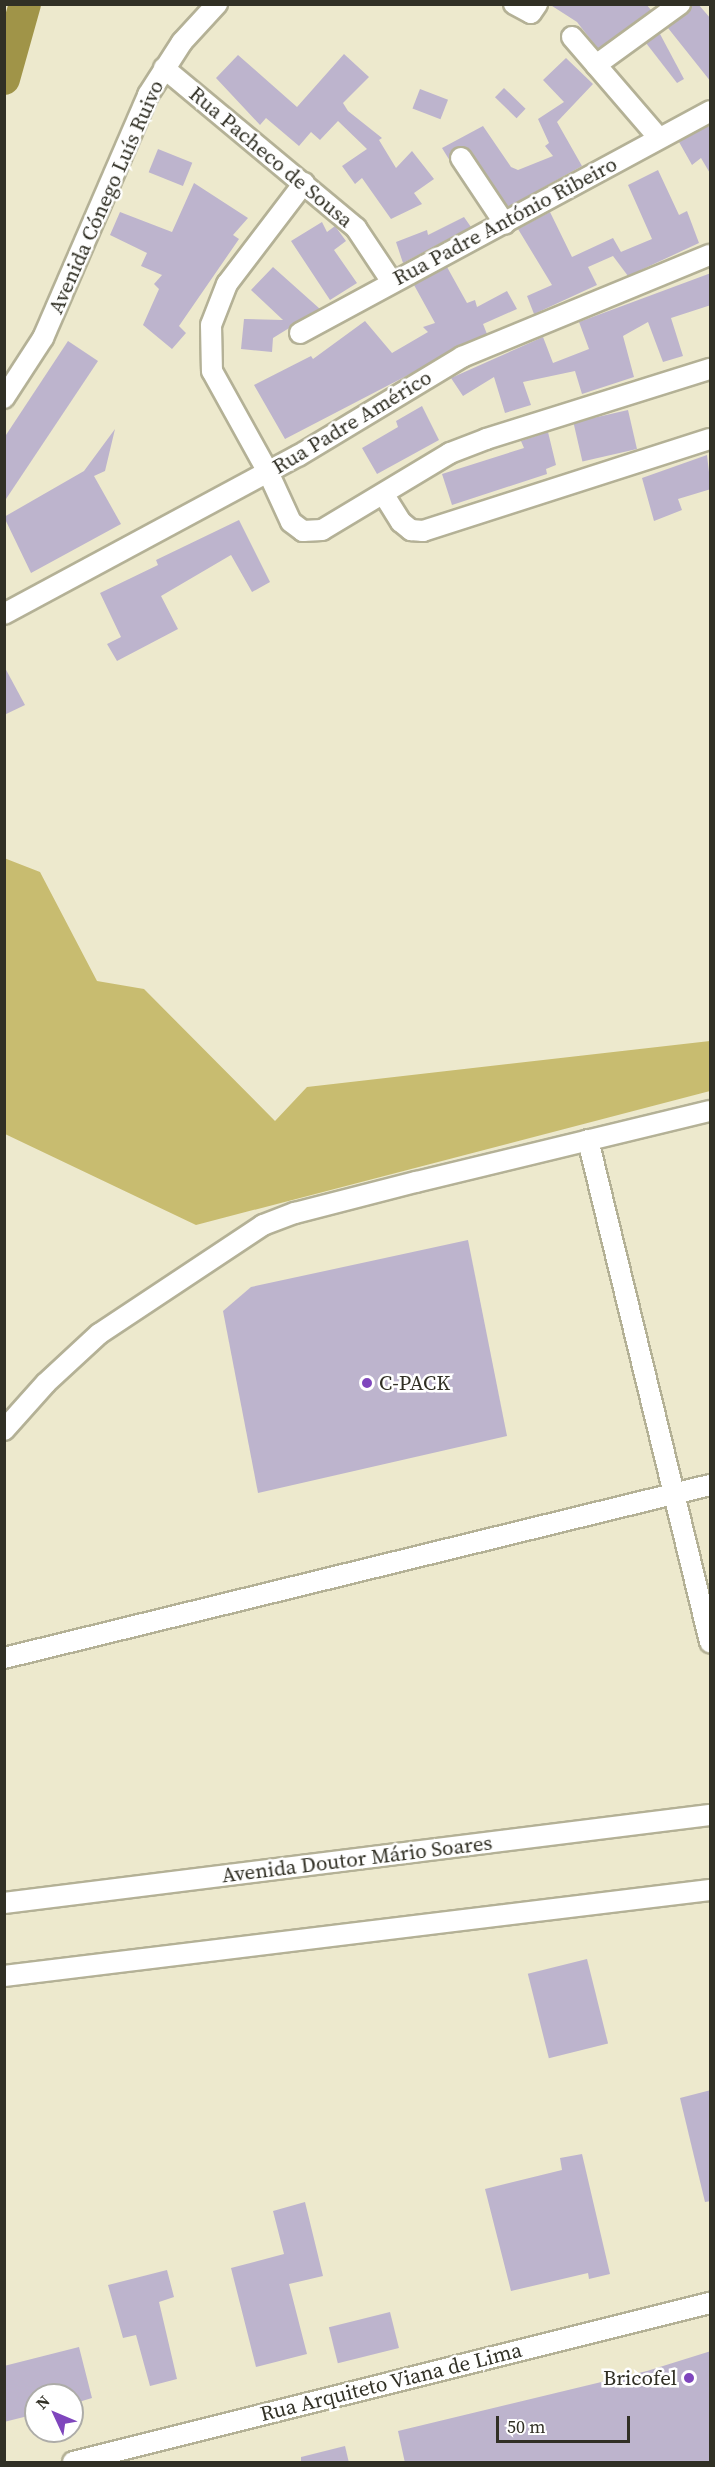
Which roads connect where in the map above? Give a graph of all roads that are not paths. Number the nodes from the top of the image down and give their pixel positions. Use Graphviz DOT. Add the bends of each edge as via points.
graph roads {
  1 [pos="217,4"];
  2 [pos="680,4"];
  3 [pos="572,37"];
  4 [pos="596,64"];
  5 [pos="164,68"];
  6 [pos="711,111"];
  7 [pos="659,138"];
  8 [pos="461,158"];
  9 [pos="304,183"];
  10 [pos="505,224"];
  11 [pos="711,255"];
  12 [pos="392,282"];
  13 [pos="300,333"];
  14 [pos="711,369"];
  15 [pos="4,398"];
  16 [pos="711,439"];
  17 [pos="268,472"];
  18 [pos="384,495"];
  19 [pos="4,614"];
  20 [pos="711,1111"];
  21 [pos="588,1140"];
  22 [pos="4,1430"];
  23 [pos="711,1485"];
  24 [pos="674,1494"];
  25 [pos="711,1642"];
  26 [pos="4,1658"];
  27 [pos="711,1815"];
  28 [pos="711,1890"];
  29 [pos="4,1903"];
  30 [pos="4,1976"];
  31 [pos="711,2303"];
  32 [pos="73,2463"];
  1 -- 5 [label="street, Avenida Cónego Luís Ruivo"];
  2 -- 4 [label="street"];
  3 -- 4 [label="street"];
  4 -- 7 [label="street"];
  5 -- 9 [label="street, Rua Pacheco de Sousa"];
  5 -- 15 [label="street, Avenida Cónego Luís Ruivo" via="137,120 43,338"];
  6 -- 7 [label="street, Rua Padre António Ribeiro"];
  7 -- 10 [label="street, Rua Padre António Ribeiro"];
  8 -- 10 [label="street"];
  9 -- 12 [label="street, Rua Pacheco de Sousa" via="356,228"];
  9 -- 17 [label="street" via="227,284 211,325 212,371"];
  10 -- 12 [label="street, Rua Padre António Ribeiro"];
  11 -- 17 [label="street, Rua Padre Américo" via="462,357"];
  12 -- 13 [label="street, Rua Padre António Ribeiro"];
  14 -- 18 [label="street" via="486,439 450,453"];
  16 -- 18 [label="street" via="423,531 411,530 401,522"];
  17 -- 18 [label="street" via="291,522 303,531 322,530"];
  17 -- 19 [label="street, Rua Padre Américo"];
  20 -- 21 [label="street"];
  21 -- 22 [label="street" via="294,1213 263,1225 99,1334 46,1383"];
  21 -- 24 [label="street"];
  23 -- 24 [label="street"];
  24 -- 25 [label="street"];
  24 -- 26 [label="street"];
  27 -- 29 [label="street, Avenida Doutor Mário Soares"];
  28 -- 30 [label="street"];
  31 -- 32 [label="street, Rua Arquiteto Viana de Lima"];
}
